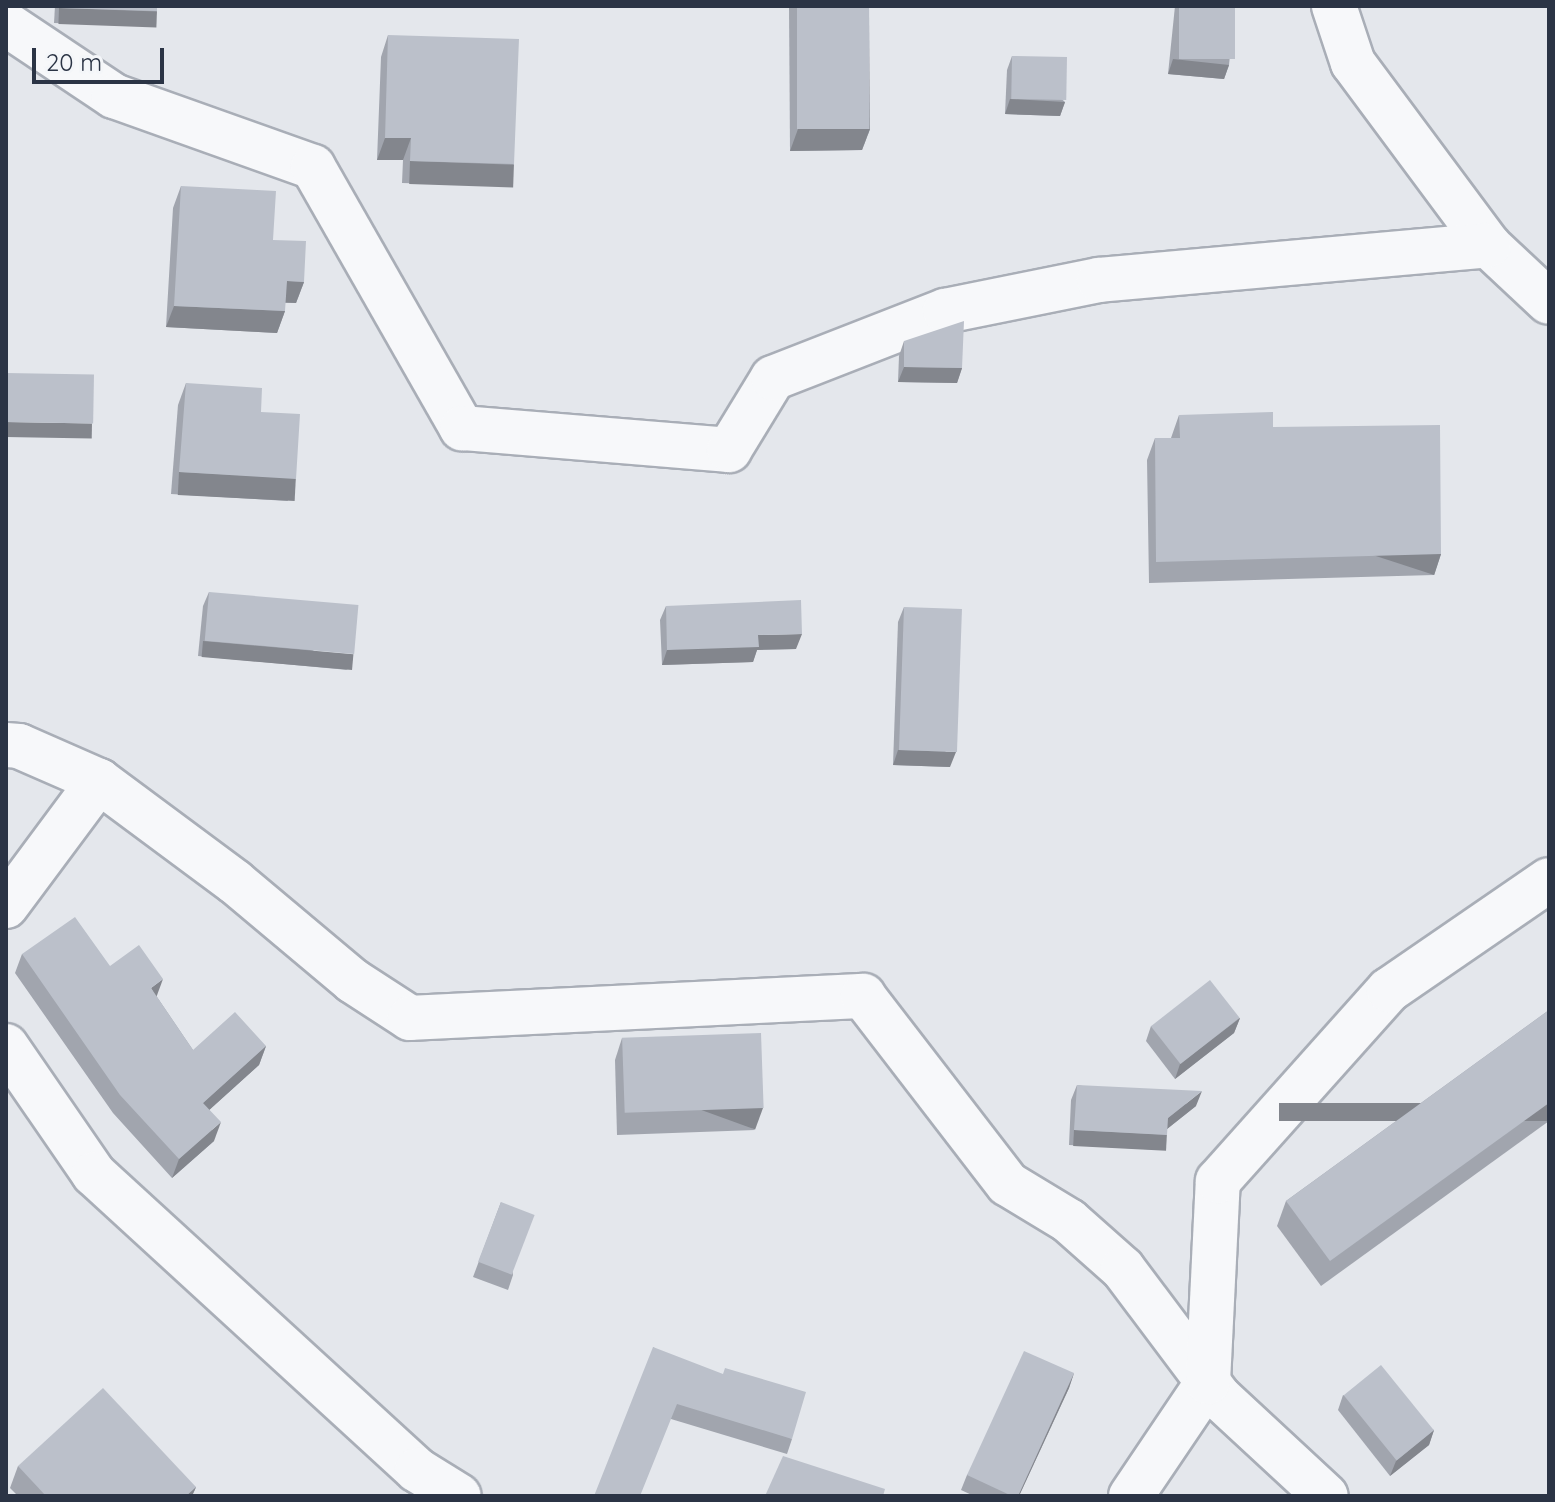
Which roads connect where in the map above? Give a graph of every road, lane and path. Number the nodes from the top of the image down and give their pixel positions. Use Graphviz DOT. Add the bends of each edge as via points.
graph roads {
  1 [pos="1334,6"];
  2 [pos="6,24"];
  3 [pos="1488,245"];
  4 [pos="1549,302"];
  5 [pos="6,745"];
  6 [pos="99,781"];
  7 [pos="1549,880"];
  8 [pos="6,906"];
  9 [pos="6,1046"];
  10 [pos="1208,1382"];
  11 [pos="459,1496"];
  12 [pos="1131,1496"];
  13 [pos="1326,1496"];
  1 -- 3 [label="street" via="1353,63"];
  2 -- 3 [label="street" via="114,96 313,167 462,428 729,450 773,378 945,311 1099,280"];
  3 -- 4 [label="street"];
  5 -- 6 [label="street"];
  6 -- 8 [label="street"];
  6 -- 10 [label="street" via="235,882 353,981 410,1018 863,996 1008,1184 1069,1221 1123,1269"];
  7 -- 10 [label="street" via="1389,990 1218,1181"];
  9 -- 11 [label="street" via="94,1174 417,1470"];
  10 -- 12 [label="street"];
  10 -- 13 [label="street"];
}
